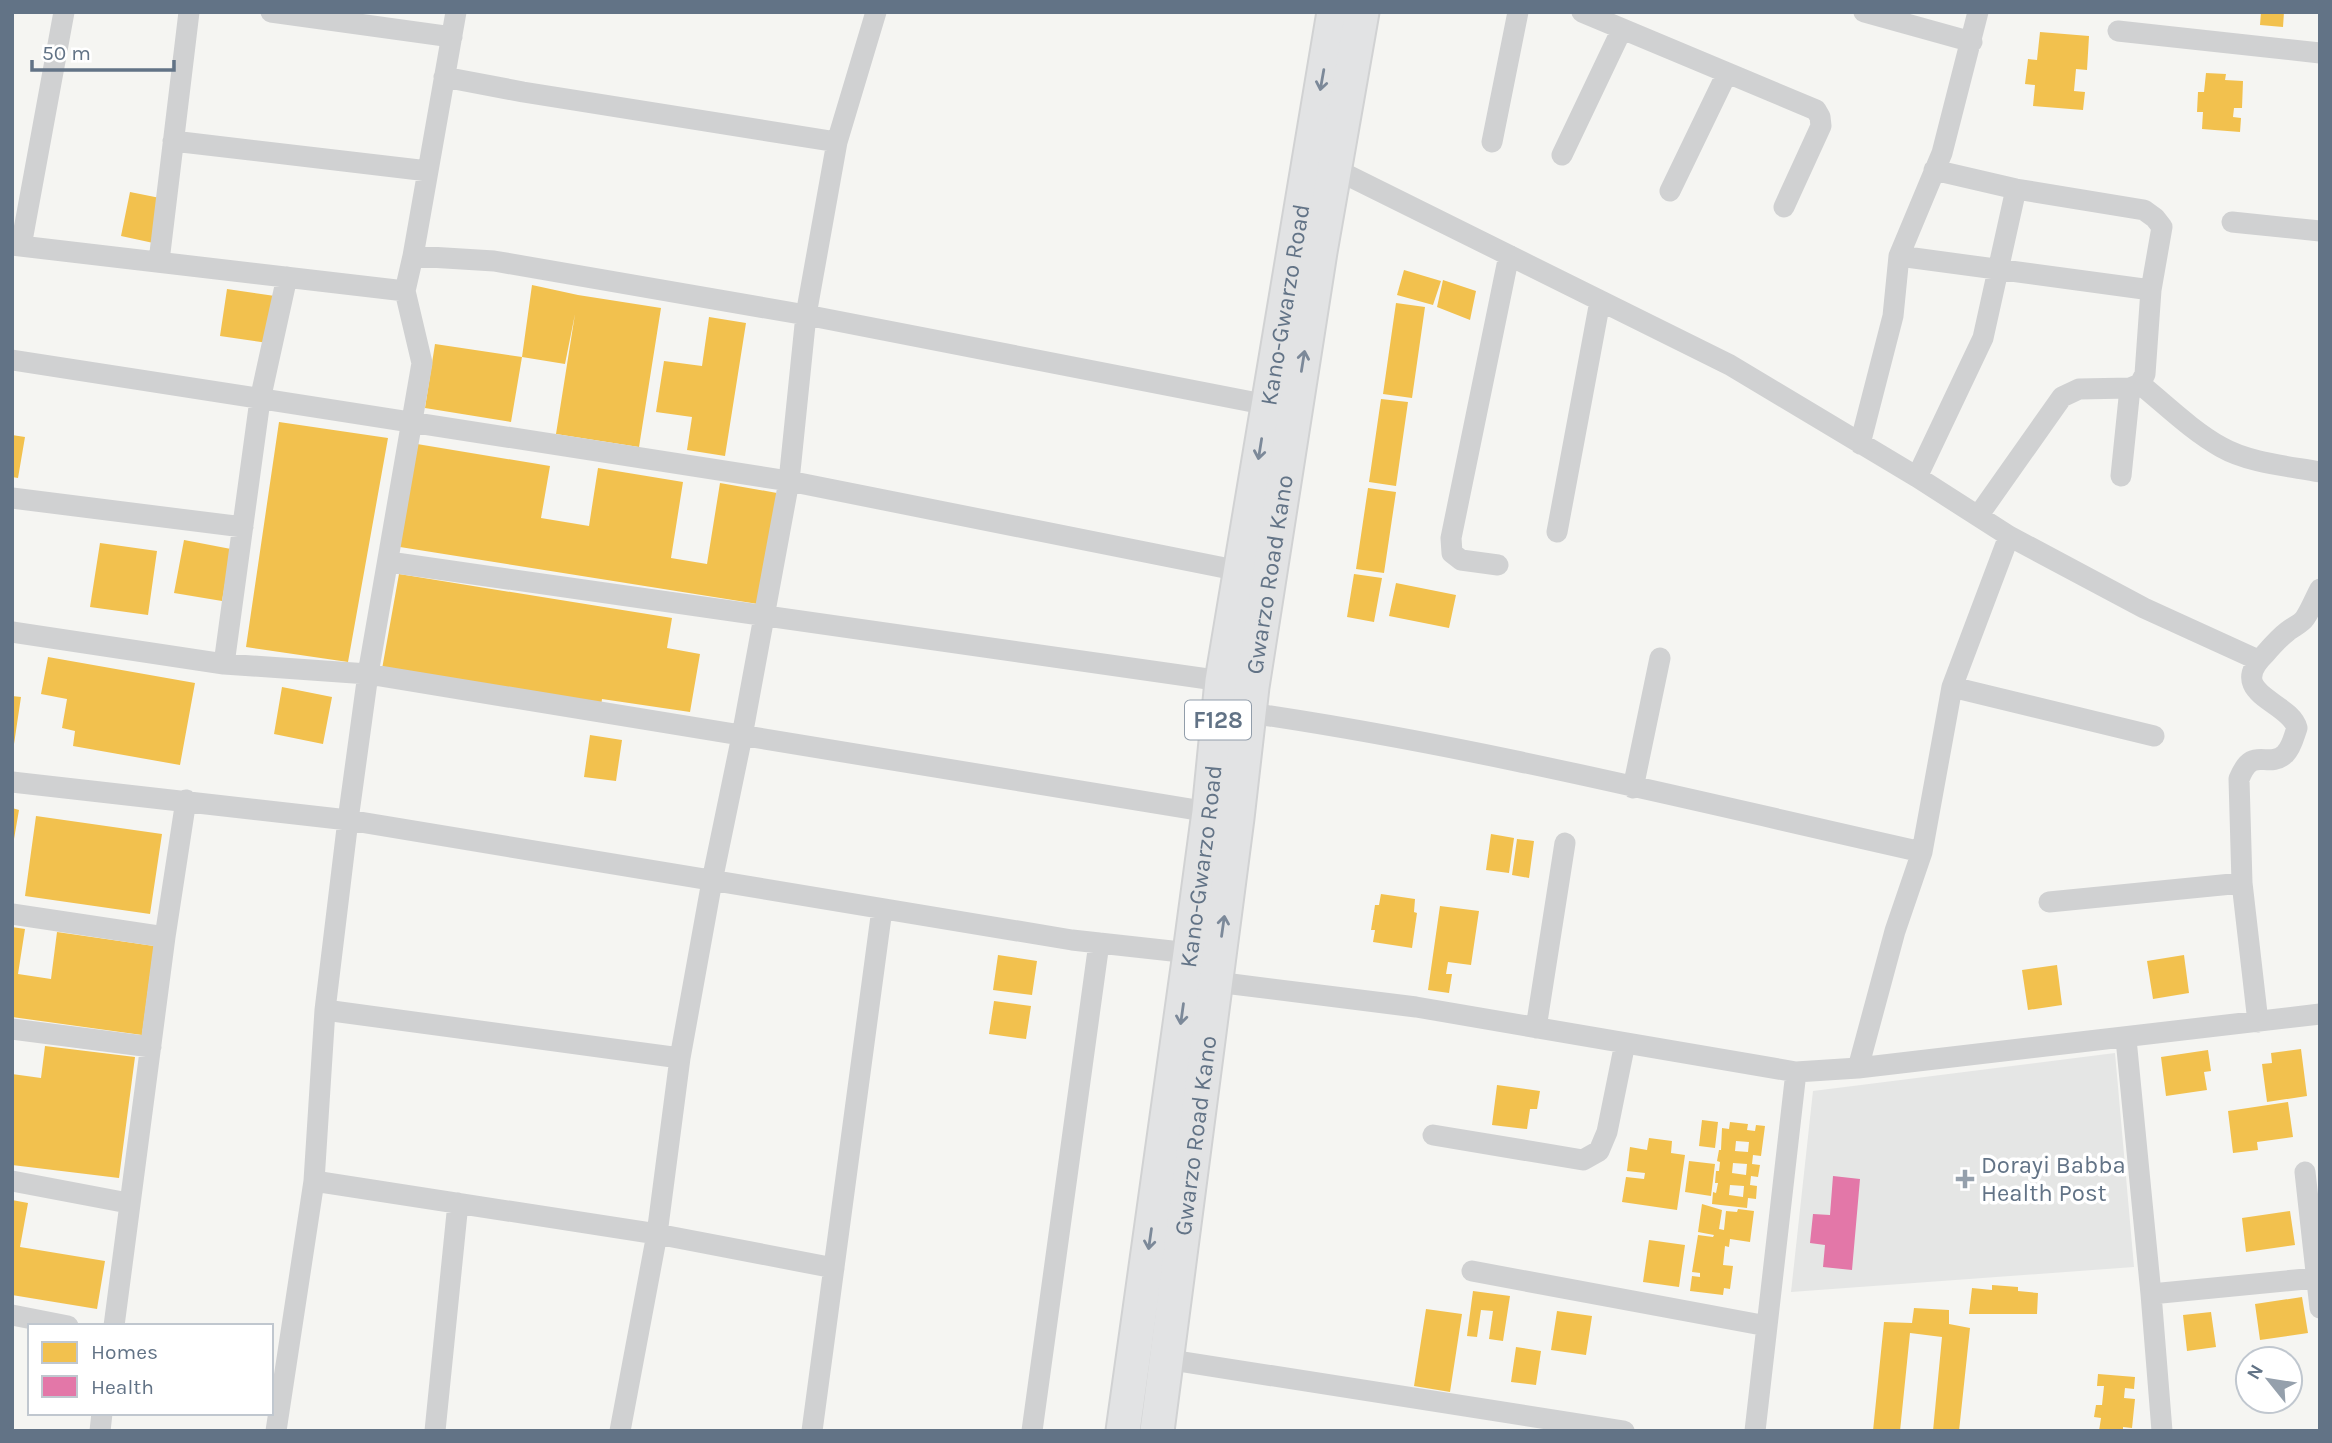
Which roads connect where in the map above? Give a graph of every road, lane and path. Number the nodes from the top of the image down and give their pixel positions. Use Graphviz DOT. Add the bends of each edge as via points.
graph roads {
  1 [pos="64,12"];
  2 [pos="189,12"];
  3 [pos="271,12"];
  4 [pos="457,12"];
  5 [pos="876,12"];
  6 [pos="1334,12"];
  7 [pos="1362,12"];
  8 [pos="1518,12"];
  9 [pos="1582,12"];
  10 [pos="1864,12"];
  11 [pos="1978,12"];
  12 [pos="1622,29"];
  13 [pos="2118,31"];
  14 [pos="452,37"];
  15 [pos="1972,42"];
  16 [pos="2320,53"];
  17 [pos="1727,72"];
  18 [pos="444,77"];
  19 [pos="173,141"];
  20 [pos="837,142"];
  21 [pos="1492,142"];
  22 [pos="1562,155"];
  23 [pos="1335,169"];
  24 [pos="1934,170"];
  25 [pos="428,171"];
  26 [pos="2016,189"];
  27 [pos="1671,191"];
  28 [pos="1784,207"];
  29 [pos="2232,222"];
  30 [pos="2320,231"];
  31 [pos="16,245"];
  32 [pos="1509,255"];
  33 [pos="413,256"];
  34 [pos="1899,256"];
  35 [pos="159,261"];
  36 [pos="1997,270"];
  37 [pos="287,277"];
  38 [pos="2151,290"];
  39 [pos="405,291"];
  40 [pos="1600,301"];
  41 [pos="806,315"];
  42 [pos="12,360"];
  43 [pos="2135,386"];
  44 [pos="260,400"];
  45 [pos="1268,405"];
  46 [pos="413,423"];
  47 [pos="1860,444"];
  48 [pos="2320,472"];
  49 [pos="2121,476"];
  50 [pos="1917,477"];
  51 [pos="789,481"];
  52 [pos="12,498"];
  53 [pos="1978,516"];
  54 [pos="243,527"];
  55 [pos="1557,532"];
  56 [pos="2009,536"];
  57 [pos="388,562"];
  58 [pos="1497,565"];
  59 [pos="1240,571"];
  60 [pos="2320,589"];
  61 [pos="765,615"];
  62 [pos="12,632"];
  63 [pos="1660,658"];
  64 [pos="2258,660"];
  65 [pos="224,664"];
  66 [pos="368,674"];
  67 [pos="1222,681"];
  68 [pos="1952,687"];
  69 [pos="1250,713"];
  70 [pos="742,736"];
  71 [pos="2154,736"];
  72 [pos="12,782"];
  73 [pos="1633,788"];
  74 [pos="186,800"];
  75 [pos="1209,812"];
  76 [pos="348,820"];
  77 [pos="1565,843"];
  78 [pos="1922,852"];
  79 [pos="712,881"];
  80 [pos="2242,883"];
  81 [pos="2049,902"];
  82 [pos="882,909"];
  83 [pos="12,914"];
  84 [pos="165,937"];
  85 [pos="1099,943"];
  86 [pos="1190,953"];
  87 [pos="1216,982"];
  88 [pos="325,1010"];
  89 [pos="2320,1014"];
  90 [pos="2258,1022"];
  91 [pos="1536,1028"];
  92 [pos="12,1029"];
  93 [pos="2126,1039"];
  94 [pos="1625,1043"];
  95 [pos="151,1047"];
  96 [pos="680,1058"];
  97 [pos="1858,1068"];
  98 [pos="1796,1072"];
  99 [pos="1433,1135"];
  100 [pos="1177,1156"];
  101 [pos="2305,1172"];
  102 [pos="12,1181"];
  103 [pos="314,1181"];
  104 [pos="128,1203"];
  105 [pos="458,1203"];
  106 [pos="657,1234"];
  107 [pos="834,1268"];
  108 [pos="1472,1271"];
  109 [pos="2316,1278"];
  110 [pos="2151,1294"];
  111 [pos="2320,1308"];
  112 [pos="12,1315"];
  113 [pos="58,1324"];
  114 [pos="114,1324"];
  115 [pos="1767,1326"];
  116 [pos="1166,1359"];
  117 [pos="1599,1429"];
  118 [pos="276,1431"];
  119 [pos="435,1431"];
  120 [pos="620,1431"];
  121 [pos="812,1431"];
  122 [pos="1032,1431"];
  123 [pos="1122,1431"];
  124 [pos="1157,1431"];
  125 [pos="1624,1431"];
  126 [pos="1755,1431"];
  127 [pos="2162,1431"];
  1 -- 31 [label="street"];
  2 -- 19 [label="street"];
  3 -- 14 [label="street"];
  4 -- 14 [label="street"];
  5 -- 20 [label="street"];
  6 -- 45 [label="main road, Kano-Gwarzo Road / F128, one-way"];
  7 -- 23 [label="main road, Gwarzo Road Kano / F128"];
  8 -- 21 [label="street"];
  9 -- 12 [label="street"];
  10 -- 15 [label="street"];
  11 -- 15 [label="street"];
  12 -- 17 [label="street"];
  12 -- 22 [label="street"];
  13 -- 16 [label="street"];
  14 -- 18 [label="street"];
  15 -- 24 [label="street"];
  17 -- 27 [label="street"];
  17 -- 28 [label="street" via="1816,110 1820,117 1821,126"];
  18 -- 20 [label="street"];
  18 -- 25 [label="street"];
  19 -- 25 [label="street"];
  19 -- 35 [label="street"];
  20 -- 41 [label="street"];
  23 -- 32 [label="street"];
  69 -- 23 [label="main road, Gwarzo Road Kano / F128, one-way"];
  24 -- 26 [label="street"];
  24 -- 34 [label="street"];
  25 -- 33 [label="street"];
  26 -- 36 [label="street"];
  26 -- 38 [label="street" via="2144,211 2155,218 2162,227"];
  29 -- 30 [label="street"];
  31 -- 35 [label="street"];
  32 -- 40 [label="street"];
  32 -- 58 [label="street" via="1451,538 1452,552 1461,560"];
  33 -- 39 [label="street"];
  33 -- 41 [label="street" via="494,261"];
  34 -- 36 [label="street"];
  34 -- 47 [label="street" via="1893,316"];
  35 -- 37 [label="street"];
  36 -- 38 [label="street"];
  36 -- 50 [label="street" via="1983,338"];
  37 -- 39 [label="street"];
  37 -- 44 [label="street"];
  38 -- 43 [label="street" via="2145,374"];
  39 -- 46 [label="street" via="422,363"];
  40 -- 47 [label="street" via="1730,365"];
  40 -- 55 [label="street"];
  41 -- 45 [label="street"];
  41 -- 51 [label="street"];
  42 -- 44 [label="street"];
  43 -- 48 [label="street" via="2223,449"];
  43 -- 49 [label="street"];
  43 -- 53 [label="street" via="2079,389 2062,397"];
  44 -- 46 [label="street"];
  44 -- 54 [label="street"];
  45 -- 59 [label="main road, Kano-Gwarzo Road / F128, one-way"];
  46 -- 51 [label="street"];
  46 -- 57 [label="street"];
  47 -- 50 [label="street"];
  50 -- 53 [label="street"];
  51 -- 59 [label="street"];
  51 -- 61 [label="street"];
  52 -- 54 [label="street"];
  53 -- 56 [label="street"];
  54 -- 65 [label="street"];
  56 -- 64 [label="street" via="2144,608"];
  56 -- 68 [label="street"];
  57 -- 61 [label="street"];
  57 -- 66 [label="street"];
  59 -- 67 [label="main road, Kano-Gwarzo Road / F128"];
  60 -- 64 [label="street" via="2300,624"];
  61 -- 67 [label="street"];
  61 -- 70 [label="street"];
  62 -- 65 [label="street"];
  63 -- 73 [label="street"];
  64 -- 80 [label="street" via="2253,685 2291,716 2297,728 2283,755 2254,759 2245,765 2239,779"];
  65 -- 66 [label="street"];
  66 -- 70 [label="street"];
  66 -- 76 [label="street"];
  67 -- 75 [label="main road, Kano-Gwarzo Road / F128"];
  68 -- 71 [label="street"];
  68 -- 78 [label="street"];
  69 -- 73 [label="street" via="1347,727"];
  87 -- 69 [label="main road, Gwarzo Road Kano / F128, one-way"];
  70 -- 75 [label="street"];
  70 -- 79 [label="street"];
  72 -- 74 [label="street"];
  73 -- 78 [label="street"];
  74 -- 76 [label="street"];
  74 -- 84 [label="street"];
  75 -- 86 [label="main road, Kano-Gwarzo Road / F128"];
  76 -- 79 [label="street"];
  76 -- 88 [label="street"];
  77 -- 91 [label="street"];
  78 -- 97 [label="street"];
  79 -- 82 [label="street"];
  79 -- 96 [label="street"];
  80 -- 81 [label="street"];
  80 -- 90 [label="street"];
  82 -- 85 [label="street"];
  82 -- 107 [label="street"];
  83 -- 84 [label="street"];
  84 -- 95 [label="street"];
  85 -- 86 [label="street"];
  85 -- 122 [label="street"];
  86 -- 100 [label="main road, Kano-Gwarzo Road / F128, one-way"];
  87 -- 91 [label="street" via="1416,1007"];
  87 -- 100 [label="main road, Gwarzo Road Kano / F128"];
  88 -- 96 [label="street"];
  88 -- 103 [label="street"];
  89 -- 90 [label="street"];
  90 -- 93 [label="street"];
  91 -- 94 [label="street"];
  92 -- 95 [label="street"];
  93 -- 97 [label="street"];
  93 -- 110 [label="street"];
  94 -- 98 [label="street"];
  94 -- 99 [label="street" via="1607,1132 1599,1151 1583,1160"];
  95 -- 104 [label="street"];
  96 -- 106 [label="street"];
  97 -- 98 [label="street"];
  98 -- 115 [label="street"];
  100 -- 116 [label="main road, Gwarzo Road Kano / F128"];
  100 -- 123 [label="main road, Kano-Gwarzo Road / F128, one-way"];
  101 -- 109 [label="street"];
  102 -- 104 [label="street"];
  103 -- 105 [label="street"];
  103 -- 118 [label="street"];
  104 -- 114 [label="street"];
  105 -- 106 [label="street"];
  105 -- 119 [label="street"];
  106 -- 107 [label="street"];
  106 -- 120 [label="street"];
  107 -- 121 [label="street"];
  108 -- 115 [label="street"];
  109 -- 110 [label="street"];
  109 -- 111 [label="street"];
  110 -- 127 [label="street"];
  112 -- 113 [label="street"];
  115 -- 126 [label="street"];
  116 -- 117 [label="street"];
  116 -- 124 [label="main road, Gwarzo Road Kano / F128"];
  117 -- 125 [label="street"];
}
